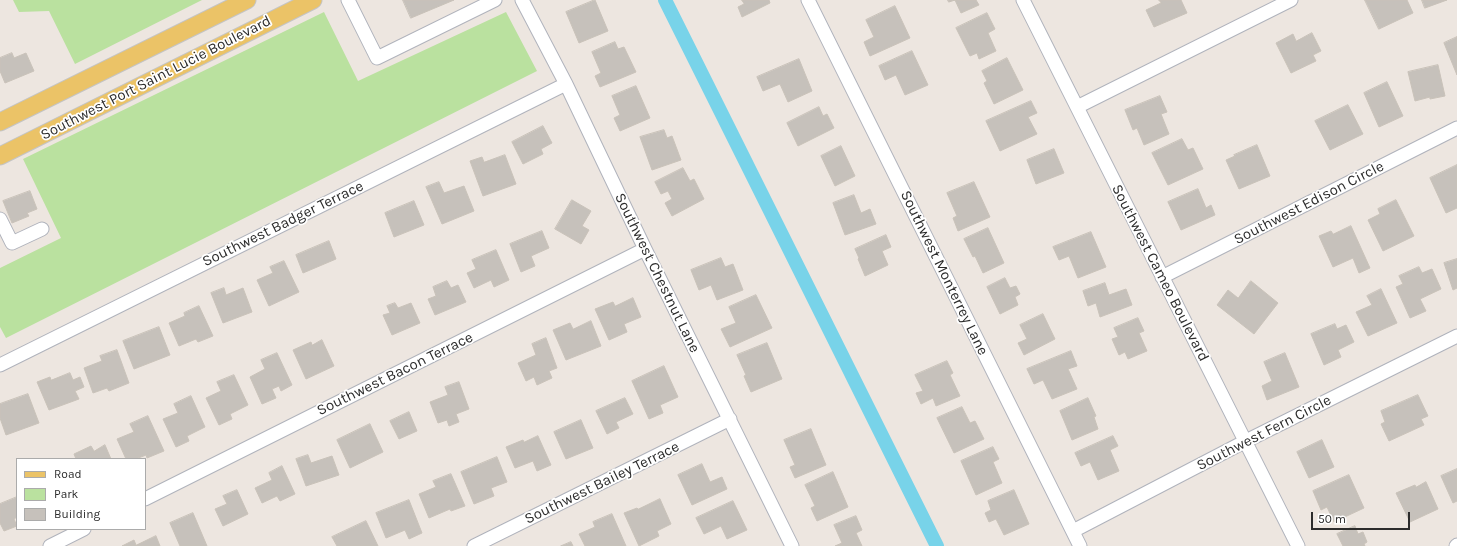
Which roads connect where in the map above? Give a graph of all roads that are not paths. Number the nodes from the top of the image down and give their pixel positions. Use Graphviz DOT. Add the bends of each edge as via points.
graph roads {
  1 [pos="247,0"];
  2 [pos="313,0"];
  3 [pos="348,0"];
  4 [pos="495,0"];
  5 [pos="522,0"];
  6 [pos="808,0"];
  7 [pos="1023,0"];
  8 [pos="1291,0"];
  9 [pos="566,84"];
  10 [pos="1077,107"];
  11 [pos="0,122"];
  12 [pos="1457,128"];
  13 [pos="0,156"];
  14 [pos="0,219"];
  15 [pos="42,229"];
  16 [pos="645,249"];
  17 [pos="1162,277"];
  18 [pos="1457,336"];
  19 [pos="0,365"];
  20 [pos="730,419"];
  21 [pos="1246,441"];
  22 [pos="146,498"];
  23 [pos="82,530"];
  24 [pos="1073,531"];
  25 [pos="50,546"];
  26 [pos="474,546"];
  27 [pos="792,546"];
  28 [pos="1080,546"];
  29 [pos="1298,546"];
  1 -- 11 [label="main road, Southwest Port Saint Lucie Boulevard"];
  2 -- 13 [label="main road, Southwest Port Saint Lucie Boulevard"];
  3 -- 4 [label="street" via="377,58"];
  5 -- 9 [label="street, Southwest Chestnut Lane"];
  6 -- 24 [label="street, Southwest Monterrey Lane"];
  7 -- 10 [label="street, Southwest Cameo Boulevard"];
  8 -- 10 [label="street"];
  9 -- 16 [label="street, Southwest Chestnut Lane"];
  9 -- 19 [label="street, Southwest Badger Terrace"];
  10 -- 17 [label="street, Southwest Cameo Boulevard"];
  12 -- 17 [label="street, Southwest Edison Circle"];
  14 -- 15 [label="street" via="12,244"];
  16 -- 20 [label="street, Southwest Chestnut Lane"];
  16 -- 22 [label="street, Southwest Bacon Terrace"];
  17 -- 21 [label="street, Southwest Cameo Boulevard"];
  18 -- 21 [label="street, Southwest Fern Circle"];
  20 -- 26 [label="street, Southwest Bailey Terrace"];
  20 -- 27 [label="street, Southwest Chestnut Lane"];
  21 -- 24 [label="street, Southwest Fern Circle"];
  21 -- 29 [label="street, Southwest Cameo Boulevard"];
  23 -- 25 [label="street"];
  24 -- 28 [label="street, Southwest Monterrey Lane"];
}
